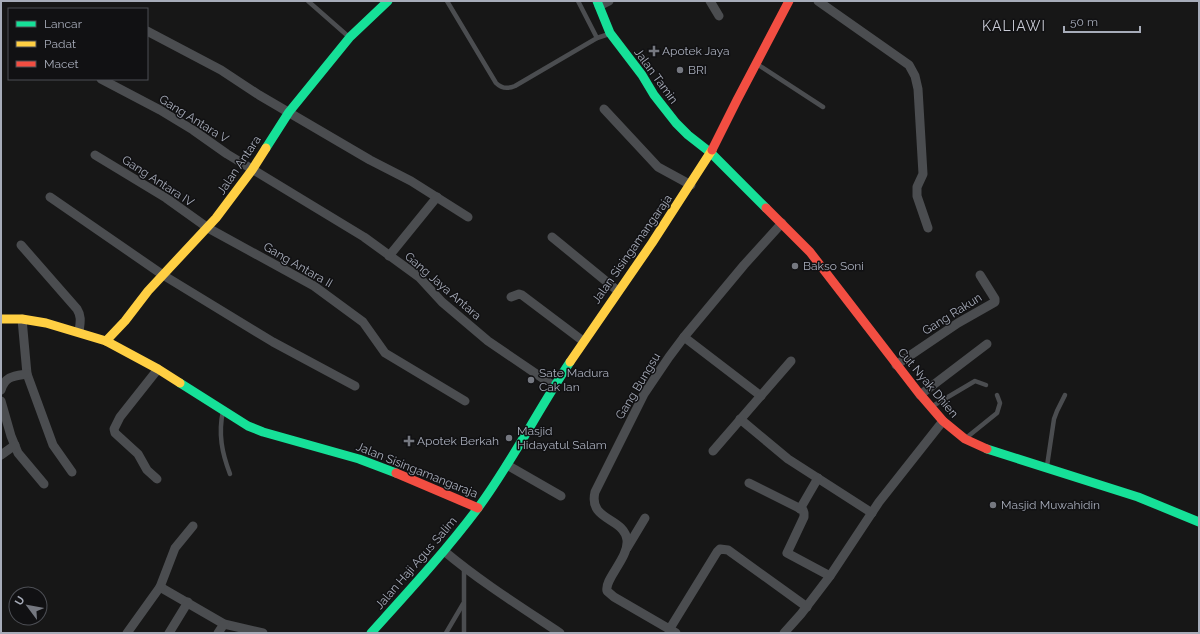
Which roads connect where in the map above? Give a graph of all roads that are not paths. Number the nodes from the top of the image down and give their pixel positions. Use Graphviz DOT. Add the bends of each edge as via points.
graph roads {
  1 [pos="308,1"];
  2 [pos="388,1"];
  3 [pos="447,1"];
  4 [pos="578,1"];
  5 [pos="609,1"];
  6 [pos="710,1"];
  7 [pos="789,1"];
  8 [pos="818,1"];
  9 [pos="598,4"];
  10 [pos="719,16"];
  11 [pos="148,31"];
  12 [pos="610,33"];
  13 [pos="350,37"];
  14 [pos="597,38"];
  15 [pos="755,63"];
  16 [pos="103,80"];
  17 [pos="823,107"];
  18 [pos="604,109"];
  19 [pos="289,112"];
  20 [pos="711,153"];
  21 [pos="95,155"];
  22 [pos="252,170"];
  23 [pos="691,184"];
  24 [pos="50,197"];
  25 [pos="437,197"];
  26 [pos="468,217"];
  27 [pos="782,223"];
  28 [pos="208,228"];
  29 [pos="928,228"];
  30 [pos="552,236"];
  31 [pos="21,246"];
  32 [pos="389,256"];
  33 [pos="163,275"];
  34 [pos="980,275"];
  35 [pos="618,291"];
  36 [pos="511,297"];
  37 [pos="1,319"];
  38 [pos="22,319"];
  39 [pos="79,332"];
  40 [pos="684,337"];
  41 [pos="106,341"];
  42 [pos="583,341"];
  43 [pos="987,344"];
  44 [pos="791,361"];
  45 [pos="896,365"];
  46 [pos="158,369"];
  47 [pos="27,374"];
  48 [pos="986,385"];
  49 [pos="355,386"];
  50 [pos="554,386"];
  51 [pos="1,390"];
  52 [pos="920,395"];
  53 [pos="997,395"];
  54 [pos="1066,395"];
  55 [pos="761,396"];
  56 [pos="1,401"];
  57 [pos="465,401"];
  58 [pos="931,408"];
  59 [pos="224,411"];
  60 [pos="740,420"];
  61 [pos="943,421"];
  62 [pos="965,439"];
  63 [pos="15,445"];
  64 [pos="713,451"];
  65 [pos="1,455"];
  66 [pos="507,465"];
  67 [pos="1046,468"];
  68 [pos="72,472"];
  69 [pos="230,474"];
  70 [pos="818,478"];
  71 [pos="157,479"];
  72 [pos="749,483"];
  73 [pos="44,484"];
  74 [pos="561,496"];
  75 [pos="478,508"];
  76 [pos="800,509"];
  77 [pos="872,513"];
  78 [pos="645,518"];
  79 [pos="1199,522"];
  80 [pos="193,526"];
  81 [pos="444,551"];
  82 [pos="625,551"];
  83 [pos="464,567"];
  84 [pos="830,576"];
  85 [pos="160,587"];
  86 [pos="188,602"];
  87 [pos="463,604"];
  88 [pos="807,606"];
  89 [pos="224,624"];
  90 [pos="672,631"];
  91 [pos="127,633"];
  92 [pos="169,633"];
  93 [pos="218,633"];
  94 [pos="263,633"];
  95 [pos="371,633"];
  96 [pos="446,633"];
  97 [pos="464,633"];
  98 [pos="560,633"];
  99 [pos="784,633"];
  1 -- 13 [label="lane"];
  2 -- 13 [label="main road, Jalan Antara"];
  3 -- 14 [label="lane" via="496,82 502,87 515,86"];
  4 -- 14 [label="lane"];
  5 -- 9 [label="street"];
  6 -- 10 [label="street"];
  7 -- 15 [label="main road, Jalan Sisingamangaraja"];
  8 -- 29 [label="street" via="913,71 918,89 923,174 917,187 917,196"];
  9 -- 12 [label="main road, Jalan Tamin"];
  11 -- 19 [label="street" via="221,70"];
  12 -- 14 [label="lane"];
  12 -- 20 [label="main road, Jalan Tamin" via="676,123"];
  13 -- 19 [label="main road, Jalan Antara"];
  15 -- 17 [label="lane"];
  15 -- 20 [label="main road, Jalan Sisingamangaraja"];
  16 -- 22 [label="street, Gang Antara V" via="160,110"];
  18 -- 23 [label="street" via="658,167"];
  19 -- 22 [label="main road, Jalan Antara"];
  19 -- 25 [label="street"];
  20 -- 23 [label="main road, Jalan Sisingamangaraja"];
  20 -- 27 [label="main road, Cut Nyak Dhien"];
  21 -- 28 [label="street, Gang Antara IV" via="166,198"];
  22 -- 28 [label="main road, Jalan Antara"];
  22 -- 32 [label="street, Gang Jaya Antara" via="364,237"];
  23 -- 35 [label="main road, Jalan Sisingamangaraja"];
  24 -- 33 [label="street"];
  25 -- 26 [label="street"];
  25 -- 32 [label="street"];
  27 -- 40 [label="street, Gang Bungsu"];
  27 -- 45 [label="main road, Cut Nyak Dhien" via="810,252"];
  28 -- 33 [label="main road, Jalan Antara"];
  28 -- 57 [label="street, Gang Antara II" via="314,286 363,322 385,353"];
  30 -- 35 [label="street"];
  31 -- 39 [label="street" via="77,310 81,319"];
  32 -- 50 [label="street, Gang Jaya Antara" via="419,277 442,302 488,341"];
  33 -- 41 [label="main road, Jalan Antara"];
  33 -- 49 [label="street" via="273,342"];
  34 -- 45 [label="street, Gang Rakun" via="995,302 958,323"];
  35 -- 42 [label="main road, Jalan Sisingamangaraja"];
  36 -- 42 [label="street" via="522,295"];
  37 -- 38 [label="main road, Jalan Sisingamangaraja"];
  38 -- 39 [label="main road, Jalan Sisingamangaraja"];
  38 -- 47 [label="street"];
  39 -- 41 [label="main road, Jalan Sisingamangaraja"];
  40 -- 55 [label="street"];
  40 -- 82 [label="street, Gang Bungsu" via="644,394 595,492 596,510 625,535"];
  41 -- 46 [label="main road, Jalan Sisingamangaraja"];
  42 -- 50 [label="main road, Jalan Sisingamangaraja"];
  43 -- 52 [label="street"];
  44 -- 55 [label="street"];
  45 -- 52 [label="main road, Cut Nyak Dhien"];
  46 -- 59 [label="main road, Jalan Sisingamangaraja"];
  46 -- 71 [label="street" via="120,417 114,429"];
  47 -- 51 [label="street" via="8,378"];
  47 -- 68 [label="street" via="53,445"];
  48 -- 58 [label="lane" via="975,381"];
  50 -- 66 [label="main road, Jalan Sisingamangaraja"];
  52 -- 58 [label="main road, Cut Nyak Dhien"];
  53 -- 62 [label="lane" via="1000,403 997,412"];
  54 -- 67 [label="lane" via="1054,419"];
  55 -- 60 [label="street"];
  56 -- 63 [label="street"];
  58 -- 61 [label="main road, Cut Nyak Dhien"];
  59 -- 69 [label="lane" via="220,438"];
  59 -- 75 [label="main road, Jalan Sisingamangaraja" via="262,432 359,459"];
  60 -- 64 [label="street"];
  60 -- 70 [label="street" via="788,459"];
  61 -- 62 [label="main road, Cut Nyak Dhien"];
  61 -- 77 [label="street"];
  62 -- 67 [label="main road, Cut Nyak Dhien" via="986,449"];
  63 -- 65 [label="street"];
  63 -- 73 [label="street" via="18,453"];
  66 -- 74 [label="street"];
  66 -- 75 [label="main road, Jalan Sisingamangaraja"];
  67 -- 79 [label="main road, Cut Nyak Dhien" via="1138,497"];
  70 -- 76 [label="street"];
  70 -- 77 [label="street"];
  72 -- 76 [label="street"];
  75 -- 81 [label="main road, Jalan Haji Agus Salim"];
  76 -- 84 [label="street" via="804,517 788,553"];
  77 -- 84 [label="street"];
  78 -- 82 [label="street"];
  80 -- 85 [label="street" via="175,548"];
  81 -- 83 [label="street"];
  81 -- 95 [label="main road, Jalan Haji Agus Salim"];
  82 -- 90 [label="street" via="607,591"];
  83 -- 87 [label="lane"];
  83 -- 98 [label="street"];
  84 -- 88 [label="street"];
  85 -- 86 [label="street"];
  85 -- 91 [label="street"];
  86 -- 89 [label="street"];
  86 -- 92 [label="street"];
  87 -- 96 [label="lane"];
  87 -- 97 [label="lane"];
  88 -- 90 [label="street" via="728,550 720,549"];
  88 -- 99 [label="street"];
  89 -- 93 [label="street"];
  89 -- 94 [label="street"];
}
